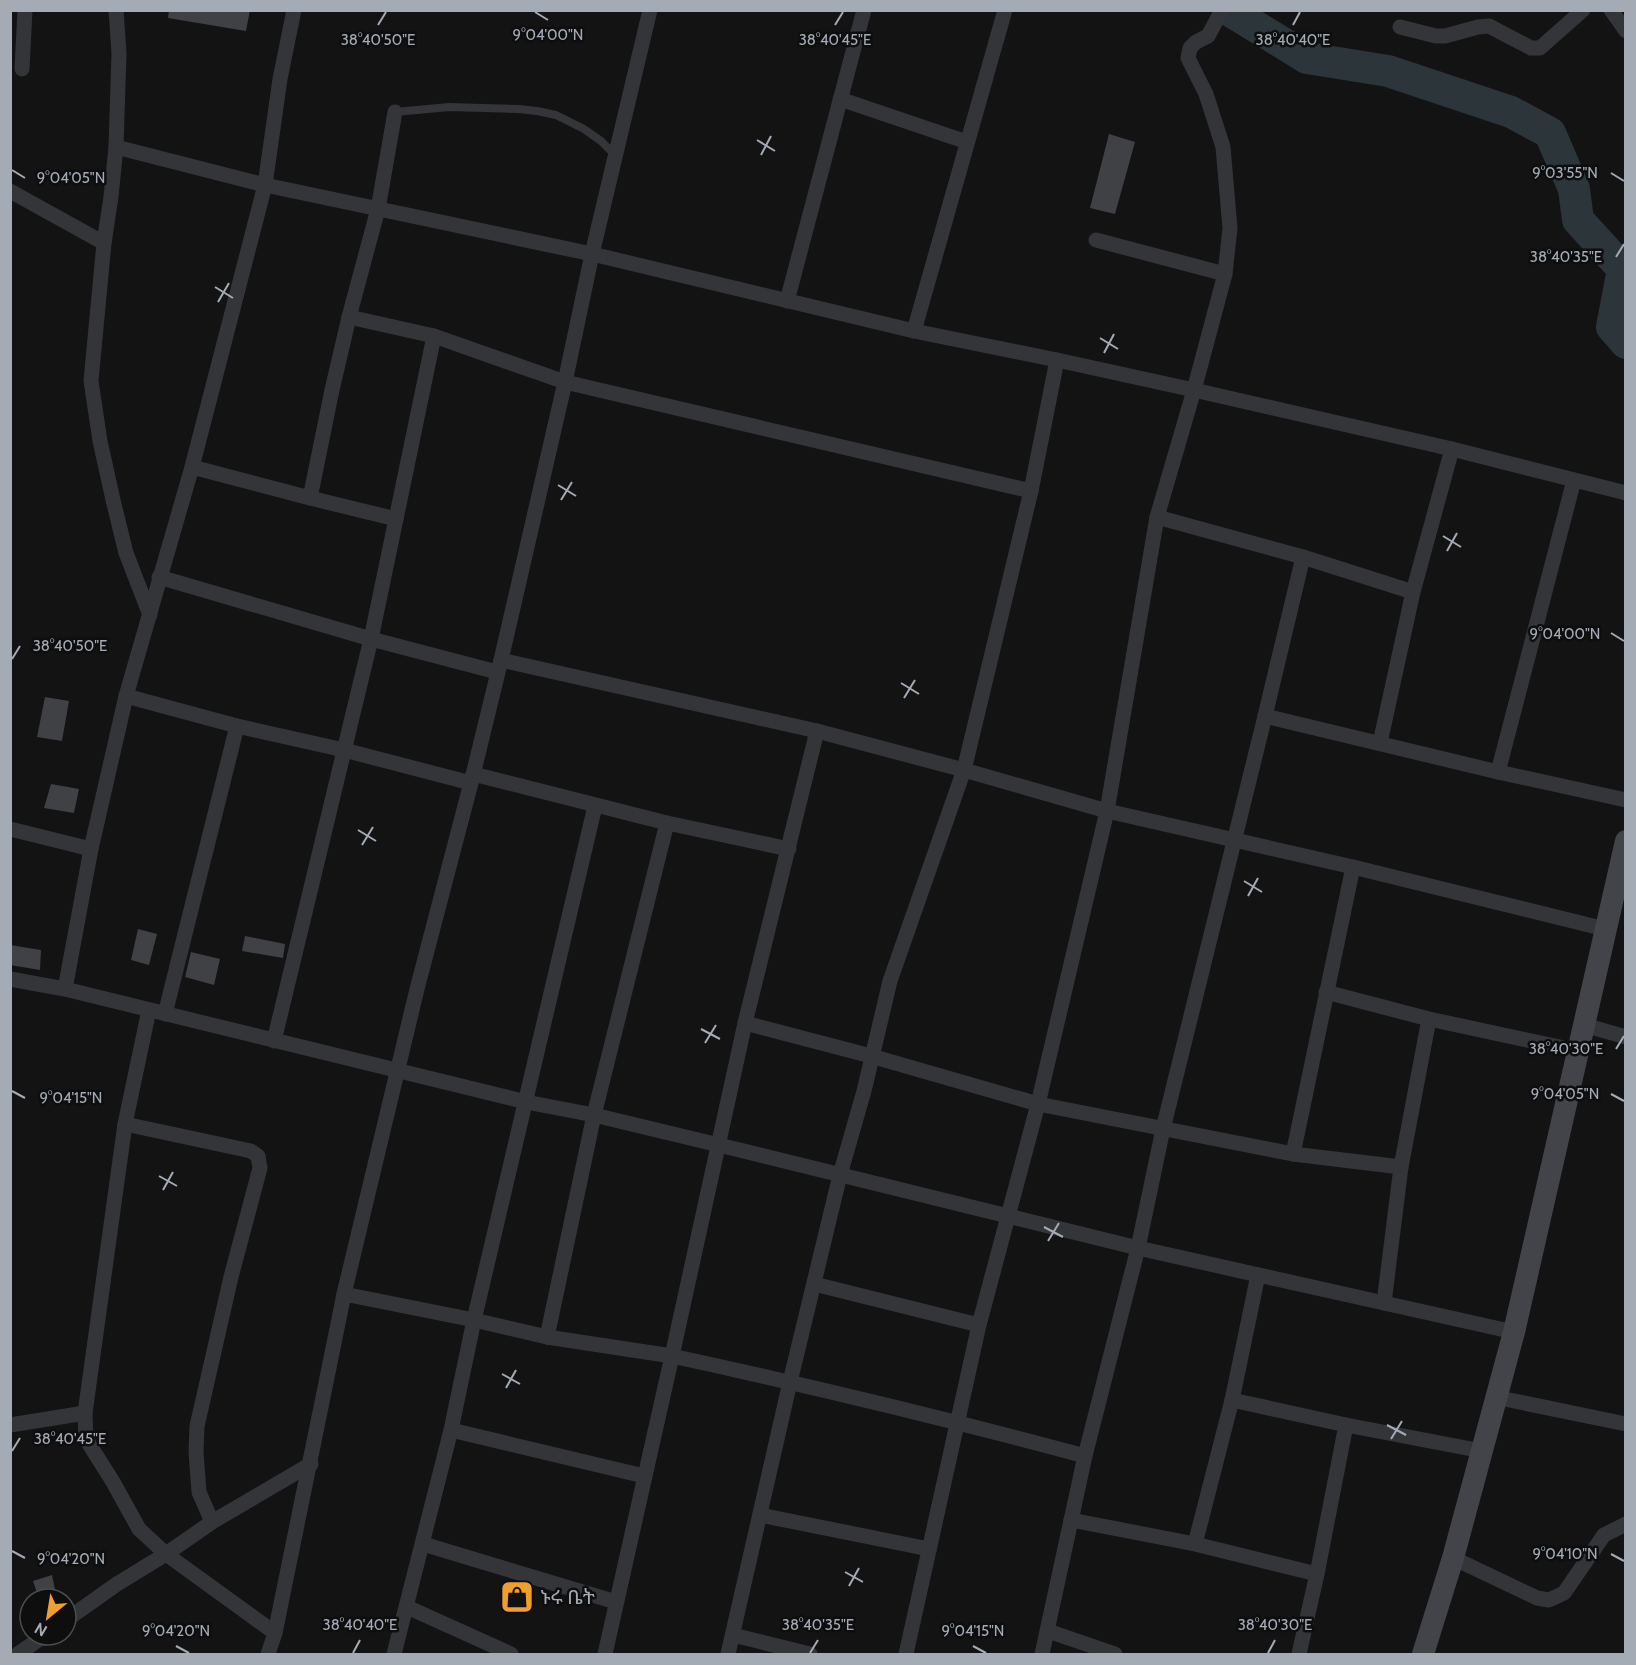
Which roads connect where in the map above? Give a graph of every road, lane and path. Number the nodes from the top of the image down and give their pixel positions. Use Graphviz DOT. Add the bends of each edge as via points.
graph roads {
  1 [pos="25,10"];
  2 [pos="116,10"];
  3 [pos="294,10"];
  4 [pos="650,10"];
  5 [pos="864,10"];
  6 [pos="1005,10"];
  7 [pos="1222,10"];
  8 [pos="1583,10"];
  9 [pos="1611,10"];
  10 [pos="1400,27"];
  11 [pos="1626,30"];
  12 [pos="22,69"];
  13 [pos="840,99"];
  14 [pos="395,112"];
  15 [pos="967,142"];
  16 [pos="116,147"];
  17 [pos="615,155"];
  18 [pos="265,185"];
  19 [pos="10,191"];
  20 [pos="378,209"];
  21 [pos="1096,240"];
  22 [pos="104,243"];
  23 [pos="592,254"];
  24 [pos="1225,274"];
  25 [pos="787,301"];
  26 [pos="349,316"];
  27 [pos="914,331"];
  28 [pos="434,336"];
  29 [pos="1057,360"];
  30 [pos="565,382"];
  31 [pos="1194,390"];
  32 [pos="1452,449"];
  33 [pos="192,467"];
  34 [pos="1574,480"];
  35 [pos="1031,490"];
  36 [pos="1626,493"];
  37 [pos="310,498"];
  38 [pos="1157,517"];
  39 [pos="396,519"];
  40 [pos="1303,557"];
  41 [pos="159,577"];
  42 [pos="1413,591"];
  43 [pos="150,615"];
  44 [pos="371,639"];
  45 [pos="499,666"];
  46 [pos="126,696"];
  47 [pos="1266,716"];
  48 [pos="237,726"];
  49 [pos="817,730"];
  50 [pos="1380,743"];
  51 [pos="344,750"];
  52 [pos="964,770"];
  53 [pos="1498,772"];
  54 [pos="472,779"];
  55 [pos="1626,800"];
  56 [pos="595,806"];
  57 [pos="1107,811"];
  58 [pos="667,823"];
  59 [pos="10,829"];
  60 [pos="1234,840"];
  61 [pos="1626,841"];
  62 [pos="91,849"];
  63 [pos="789,849"];
  64 [pos="1353,867"];
  65 [pos="1605,929"];
  66 [pos="10,979"];
  67 [pos="65,988"];
  68 [pos="1326,992"];
  69 [pos="149,1010"];
  70 [pos="165,1014"];
  71 [pos="1429,1019"];
  72 [pos="745,1023"];
  73 [pos="1584,1025"];
  74 [pos="1626,1037"];
  75 [pos="274,1041"];
  76 [pos="1578,1051"];
  77 [pos="871,1056"];
  78 [pos="397,1070"];
  79 [pos="526,1102"];
  80 [pos="1038,1104"];
  81 [pos="594,1115"];
  82 [pos="125,1124"];
  83 [pos="1163,1130"];
  84 [pos="719,1145"];
  85 [pos="1293,1155"];
  86 [pos="1401,1167"];
  87 [pos="840,1175"];
  88 [pos="1009,1216"];
  89 [pos="1138,1248"];
  90 [pos="1258,1275"];
  91 [pos="814,1284"];
  92 [pos="344,1294"];
  93 [pos="1384,1303"];
  94 [pos="474,1320"];
  95 [pos="979,1325"];
  96 [pos="1514,1332"];
  97 [pos="547,1337"];
  98 [pos="672,1356"];
  99 [pos="790,1382"];
  100 [pos="1495,1397"];
  101 [pos="1232,1400"];
  102 [pos="85,1413"];
  103 [pos="958,1422"];
  104 [pos="1626,1424"];
  105 [pos="10,1425"];
  106 [pos="1346,1425"];
  107 [pos="451,1430"];
  108 [pos="1482,1451"];
  109 [pos="1085,1456"];
  110 [pos="310,1464"];
  111 [pos="644,1476"];
  112 [pos="760,1515"];
  113 [pos="1071,1520"];
  114 [pos="212,1522"];
  115 [pos="1626,1524"];
  116 [pos="423,1544"];
  117 [pos="1195,1544"];
  118 [pos="929,1549"];
  119 [pos="166,1554"];
  120 [pos="1453,1558"];
  121 [pos="1317,1574"];
  122 [pos="616,1602"];
  123 [pos="407,1607"];
  124 [pos="78,1612"];
  125 [pos="1048,1631"];
  126 [pos="275,1633"];
  127 [pos="733,1635"];
  128 [pos="268,1654"];
  129 [pos="394,1654"];
  130 [pos="511,1654"];
  131 [pos="604,1654"];
  132 [pos="728,1654"];
  133 [pos="810,1654"];
  134 [pos="906,1654"];
  135 [pos="1042,1654"];
  136 [pos="1115,1654"];
  137 [pos="1299,1654"];
  138 [pos="1423,1654"];
  1 -- 12 [label="street"];
  2 -- 16 [label="street"];
  3 -- 18 [label="street"];
  4 -- 17 [label="street"];
  5 -- 13 [label="street"];
  6 -- 15 [label="street"];
  7 -- 24 [label="street" via="1208,36 1190,48 1188,58 1206,94 1223,147 1230,228"];
  8 -- 10 [label="street" via="1540,48 1531,48 1489,26 1445,36"];
  9 -- 11 [label="street"];
  13 -- 15 [label="street"];
  13 -- 25 [label="street"];
  14 -- 17 [label="lane" via="449,107 537,111 585,129"];
  14 -- 20 [label="street"];
  15 -- 27 [label="street"];
  16 -- 18 [label="street"];
  16 -- 22 [label="street"];
  17 -- 23 [label="street"];
  18 -- 20 [label="street"];
  18 -- 33 [label="street"];
  19 -- 22 [label="street"];
  20 -- 23 [label="street"];
  20 -- 26 [label="street"];
  21 -- 24 [label="street"];
  22 -- 43 [label="street" via="92,381 113,501 126,553"];
  23 -- 25 [label="street"];
  23 -- 30 [label="street"];
  24 -- 31 [label="street"];
  25 -- 27 [label="street"];
  26 -- 28 [label="street"];
  26 -- 37 [label="street"];
  27 -- 29 [label="street"];
  28 -- 30 [label="street"];
  28 -- 39 [label="street"];
  29 -- 31 [label="street"];
  29 -- 35 [label="street"];
  30 -- 35 [label="street"];
  30 -- 45 [label="street"];
  31 -- 32 [label="street"];
  31 -- 38 [label="street"];
  32 -- 34 [label="street"];
  32 -- 42 [label="street"];
  33 -- 37 [label="street"];
  33 -- 41 [label="street"];
  34 -- 36 [label="street"];
  34 -- 53 [label="street"];
  35 -- 52 [label="street"];
  37 -- 39 [label="street"];
  38 -- 40 [label="street"];
  38 -- 57 [label="street"];
  39 -- 44 [label="street"];
  40 -- 42 [label="street"];
  40 -- 47 [label="street"];
  41 -- 43 [label="street"];
  41 -- 44 [label="street"];
  42 -- 50 [label="street"];
  43 -- 46 [label="street"];
  44 -- 45 [label="street"];
  44 -- 51 [label="street"];
  45 -- 49 [label="street"];
  45 -- 54 [label="street"];
  46 -- 48 [label="street"];
  46 -- 62 [label="street"];
  47 -- 50 [label="street"];
  47 -- 60 [label="street"];
  48 -- 51 [label="street"];
  48 -- 70 [label="street"];
  49 -- 52 [label="street"];
  49 -- 63 [label="street"];
  50 -- 53 [label="street"];
  51 -- 54 [label="street"];
  51 -- 75 [label="street"];
  52 -- 57 [label="street"];
  52 -- 77 [label="street" via="890,981"];
  53 -- 55 [label="street"];
  54 -- 56 [label="street"];
  54 -- 78 [label="street"];
  56 -- 58 [label="street"];
  56 -- 79 [label="street"];
  57 -- 60 [label="street"];
  57 -- 80 [label="street"];
  58 -- 63 [label="street"];
  58 -- 81 [label="street"];
  59 -- 62 [label="street"];
  60 -- 64 [label="street"];
  60 -- 83 [label="street"];
  61 -- 65 [label="street"];
  62 -- 67 [label="street"];
  63 -- 72 [label="street"];
  64 -- 65 [label="street"];
  64 -- 68 [label="street"];
  65 -- 73 [label="street"];
  66 -- 67 [label="street"];
  67 -- 69 [label="street"];
  68 -- 71 [label="street"];
  68 -- 85 [label="street"];
  69 -- 70 [label="street"];
  69 -- 82 [label="street"];
  70 -- 75 [label="street"];
  71 -- 76 [label="street"];
  71 -- 86 [label="street"];
  72 -- 77 [label="street"];
  72 -- 84 [label="street"];
  73 -- 74 [label="street"];
  73 -- 76 [label="street"];
  75 -- 78 [label="street"];
  76 -- 96 [label="street"];
  77 -- 80 [label="street"];
  77 -- 87 [label="street"];
  78 -- 79 [label="street"];
  78 -- 92 [label="street"];
  79 -- 81 [label="street"];
  79 -- 94 [label="street"];
  80 -- 83 [label="street"];
  80 -- 88 [label="street"];
  81 -- 84 [label="street"];
  81 -- 97 [label="street"];
  82 -- 102 [label="street"];
  82 -- 114 [label="street" via="251,1151 258,1156 260,1168 197,1426 199,1492"];
  83 -- 85 [label="street"];
  83 -- 89 [label="street"];
  84 -- 87 [label="street"];
  84 -- 98 [label="street"];
  85 -- 86 [label="street"];
  86 -- 93 [label="street"];
  87 -- 88 [label="street"];
  87 -- 91 [label="street"];
  88 -- 89 [label="street"];
  88 -- 95 [label="street"];
  89 -- 90 [label="street"];
  89 -- 109 [label="street"];
  90 -- 93 [label="street"];
  90 -- 101 [label="street"];
  91 -- 95 [label="street"];
  91 -- 99 [label="street"];
  92 -- 94 [label="street"];
  92 -- 110 [label="street"];
  93 -- 96 [label="street"];
  94 -- 97 [label="street"];
  94 -- 107 [label="street"];
  95 -- 103 [label="street"];
  96 -- 100 [label="street"];
  97 -- 98 [label="street"];
  98 -- 99 [label="street"];
  98 -- 111 [label="street"];
  99 -- 103 [label="street"];
  99 -- 112 [label="street"];
  100 -- 104 [label="street"];
  100 -- 108 [label="street"];
  101 -- 106 [label="street"];
  101 -- 117 [label="street"];
  102 -- 105 [label="street"];
  102 -- 119 [label="street" via="86,1439 139,1529"];
  103 -- 109 [label="street"];
  103 -- 118 [label="street"];
  106 -- 108 [label="street"];
  106 -- 121 [label="street"];
  107 -- 111 [label="street"];
  107 -- 116 [label="street"];
  108 -- 120 [label="street"];
  109 -- 113 [label="street"];
  110 -- 114 [label="street"];
  110 -- 126 [label="street"];
  111 -- 122 [label="street"];
  112 -- 118 [label="street"];
  112 -- 127 [label="street"];
  113 -- 117 [label="street"];
  113 -- 125 [label="street"];
  114 -- 119 [label="street"];
  115 -- 120 [label="street" via="1604,1536 1564,1593 1549,1600"];
  116 -- 122 [label="street"];
  116 -- 123 [label="street"];
  117 -- 121 [label="street"];
  118 -- 134 [label="street"];
  119 -- 124 [label="street"];
  119 -- 126 [label="street"];
  120 -- 138 [label="street"];
  121 -- 137 [label="street"];
  122 -- 131 [label="street"];
  123 -- 129 [label="street"];
  123 -- 130 [label="street"];
  125 -- 135 [label="street"];
  125 -- 136 [label="street"];
  126 -- 128 [label="street"];
  127 -- 132 [label="street"];
  127 -- 133 [label="street"];
}
